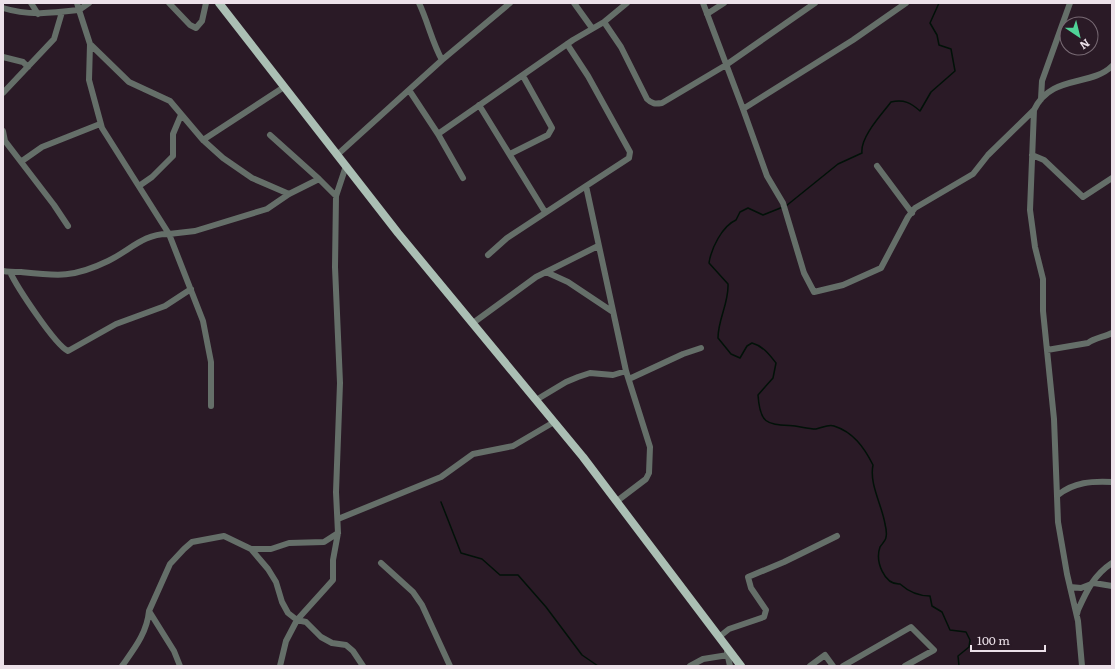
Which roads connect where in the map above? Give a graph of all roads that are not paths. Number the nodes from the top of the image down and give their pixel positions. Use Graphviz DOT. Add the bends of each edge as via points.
graph roads {
  1 [pos="31,3"];
  2 [pos="77,3"];
  3 [pos="89,3"];
  4 [pos="169,3"];
  5 [pos="206,3"];
  6 [pos="219,3"];
  7 [pos="419,3"];
  8 [pos="510,3"];
  9 [pos="574,3"];
  10 [pos="627,3"];
  11 [pos="703,3"];
  12 [pos="724,3"];
  13 [pos="815,3"];
  14 [pos="906,3"];
  15 [pos="1070,3"];
  16 [pos="3,8"];
  17 [pos="79,10"];
  18 [pos="62,12"];
  19 [pos="38,14"];
  20 [pos="707,14"];
  21 [pos="604,22"];
  22 [pos="592,28"];
  23 [pos="90,44"];
  24 [pos="567,44"];
  25 [pos="3,57"];
  26 [pos="442,60"];
  27 [pos="726,65"];
  28 [pos="28,66"];
  29 [pos="1112,66"];
  30 [pos="523,76"];
  31 [pos="284,86"];
  32 [pos="409,90"];
  33 [pos="3,93"];
  34 [pos="1041,99"];
  35 [pos="479,105"];
  36 [pos="744,108"];
  37 [pos="1034,110"];
  38 [pos="181,115"];
  39 [pos="100,124"];
  40 [pos="3,131"];
  41 [pos="438,134"];
  42 [pos="270,135"];
  43 [pos="203,140"];
  44 [pos="4,143"];
  45 [pos="510,154"];
  46 [pos="337,155"];
  47 [pos="1032,155"];
  48 [pos="22,161"];
  49 [pos="346,166"];
  50 [pos="877,166"];
  51 [pos="463,178"];
  52 [pos="1112,178"];
  53 [pos="319,179"];
  54 [pos="139,186"];
  55 [pos="586,186"];
  56 [pos="289,194"];
  57 [pos="336,196"];
  58 [pos="546,212"];
  59 [pos="912,212"];
  60 [pos="68,226"];
  61 [pos="168,234"];
  62 [pos="598,246"];
  63 [pos="488,255"];
  64 [pos="3,267"];
  65 [pos="7,272"];
  66 [pos="546,272"];
  67 [pos="192,289"];
  68 [pos="613,312"];
  69 [pos="473,323"];
  70 [pos="1112,333"];
  71 [pos="700,348"];
  72 [pos="1047,350"];
  73 [pos="626,371"];
  74 [pos="629,379"];
  75 [pos="536,400"];
  76 [pos="211,406"];
  77 [pos="554,422"];
  78 [pos="1112,482"];
  79 [pos="1058,495"];
  80 [pos="617,502"];
  81 [pos="338,519"];
  82 [pos="338,532"];
  83 [pos="837,536"];
  84 [pos="251,549"];
  85 [pos="381,563"];
  86 [pos="1112,563"];
  87 [pos="1093,583"];
  88 [pos="1112,586"];
  89 [pos="1070,587"];
  90 [pos="149,611"];
  91 [pos="1077,616"];
  92 [pos="297,620"];
  93 [pos="719,637"];
  94 [pos="726,645"];
  95 [pos="728,655"];
  96 [pos="122,666"];
  97 [pos="180,666"];
  98 [pos="280,666"];
  99 [pos="363,666"];
  100 [pos="450,666"];
  101 [pos="690,666"];
  102 [pos="730,666"];
  103 [pos="741,666"];
  104 [pos="810,666"];
  105 [pos="833,666"];
  106 [pos="843,666"];
  107 [pos="905,666"];
  108 [pos="1082,666"];
  1 -- 19 [label="street"];
  2 -- 17 [label="street"];
  3 -- 17 [label="street"];
  4 -- 5 [label="street" via="190,26 196,28 202,21"];
  6 -- 31 [label="main road"];
  7 -- 26 [label="street" via="431,31 434,46"];
  8 -- 26 [label="street"];
  9 -- 22 [label="street"];
  10 -- 21 [label="street"];
  11 -- 20 [label="street"];
  12 -- 20 [label="street"];
  13 -- 27 [label="street"];
  14 -- 36 [label="street" via="853,40"];
  15 -- 34 [label="street" via="1042,81"];
  16 -- 19 [label="street" via="20,13"];
  17 -- 18 [label="street"];
  17 -- 23 [label="street"];
  18 -- 19 [label="street"];
  18 -- 28 [label="street" via="54,39"];
  20 -- 27 [label="street"];
  21 -- 22 [label="street"];
  21 -- 27 [label="street" via="621,47 651,103 662,103"];
  22 -- 24 [label="street"];
  23 -- 38 [label="street" via="129,82 164,97"];
  23 -- 39 [label="street" via="89,80"];
  24 -- 30 [label="street"];
  24 -- 55 [label="street" via="588,76 630,152 629,158"];
  25 -- 28 [label="street" via="23,62"];
  26 -- 32 [label="street"];
  27 -- 36 [label="street"];
  28 -- 33 [label="street"];
  29 -- 34 [label="street" via="1097,76 1063,84"];
  30 -- 35 [label="street"];
  30 -- 45 [label="street" via="552,128 548,135"];
  31 -- 43 [label="street"];
  31 -- 46 [label="main road"];
  32 -- 41 [label="street"];
  32 -- 46 [label="street"];
  34 -- 37 [label="street"];
  35 -- 41 [label="street"];
  35 -- 45 [label="street"];
  36 -- 59 [label="street" via="766,176 783,203 804,274 814,292 843,285 881,268"];
  37 -- 47 [label="street"];
  37 -- 59 [label="street" via="988,155 973,174 928,199"];
  38 -- 43 [label="street"];
  38 -- 54 [label="street" via="173,134 173,156"];
  39 -- 48 [label="street" via="42,147"];
  39 -- 54 [label="street" via="115,152"];
  40 -- 44 [label="street"];
  41 -- 51 [label="street"];
  42 -- 53 [label="street"];
  43 -- 56 [label="street" via="247,175"];
  44 -- 48 [label="street"];
  45 -- 58 [label="street"];
  46 -- 49 [label="main road"];
  47 -- 52 [label="street" via="1044,160 1083,197"];
  47 -- 72 [label="street" via="1030,210 1043,279"];
  48 -- 60 [label="street"];
  49 -- 57 [label="street"];
  49 -- 69 [label="main road"];
  50 -- 59 [label="street"];
  53 -- 56 [label="street"];
  53 -- 57 [label="street"];
  54 -- 61 [label="street"];
  55 -- 58 [label="street"];
  55 -- 62 [label="street"];
  56 -- 61 [label="street" via="267,209 195,231"];
  57 -- 81 [label="street" via="335,267 340,383"];
  58 -- 63 [label="street" via="507,238"];
  61 -- 65 [label="street" via="148,238 109,261 70,275"];
  61 -- 67 [label="street"];
  62 -- 66 [label="street"];
  62 -- 68 [label="street"];
  64 -- 65 [label="street"];
  65 -- 67 [label="street" via="41,320 68,351 116,324 165,306"];
  66 -- 68 [label="street" via="568,282"];
  66 -- 69 [label="street"];
  67 -- 76 [label="street" via="209,346"];
  68 -- 73 [label="street"];
  69 -- 75 [label="main road"];
  70 -- 72 [label="street" via="1101,339 1092,339 1088,343"];
  71 -- 74 [label="street"];
  72 -- 79 [label="street"];
  73 -- 74 [label="street"];
  73 -- 75 [label="street" via="613,375 590,373 566,382"];
  74 -- 80 [label="street" via="642,428 650,447 649,474"];
  75 -- 77 [label="main road"];
  77 -- 80 [label="main road"];
  77 -- 81 [label="street" via="513,446 473,454 441,478"];
  78 -- 79 [label="street" via="1093,481 1071,486"];
  79 -- 89 [label="street" via="1058,522"];
  80 -- 93 [label="main road"];
  81 -- 82 [label="street"];
  82 -- 84 [label="street" via="324,542 289,543 271,549"];
  82 -- 92 [label="street" via="333,560 334,580"];
  83 -- 93 [label="street" via="748,577 751,588 766,610 764,617 729,629"];
  84 -- 90 [label="street" via="224,536 192,542 170,564"];
  84 -- 92 [label="street" via="276,582 288,613"];
  85 -- 100 [label="street" via="413,592 422,605"];
  86 -- 87 [label="street" via="1097,574"];
  87 -- 88 [label="street"];
  87 -- 89 [label="street" via="1081,588"];
  87 -- 91 [label="street"];
  89 -- 91 [label="street"];
  90 -- 96 [label="street" via="148,622 138,644"];
  90 -- 97 [label="street" via="174,651"];
  91 -- 108 [label="street"];
  92 -- 98 [label="street" via="286,641"];
  92 -- 99 [label="street" via="306,622 326,640 346,646 353,651"];
  93 -- 94 [label="main road"];
  94 -- 95 [label="street"];
  94 -- 103 [label="main road"];
  95 -- 101 [label="street" via="703,658"];
  95 -- 102 [label="street"];
  104 -- 105 [label="street" via="825,656"];
  106 -- 107 [label="street" via="911,627 934,650"];
}
